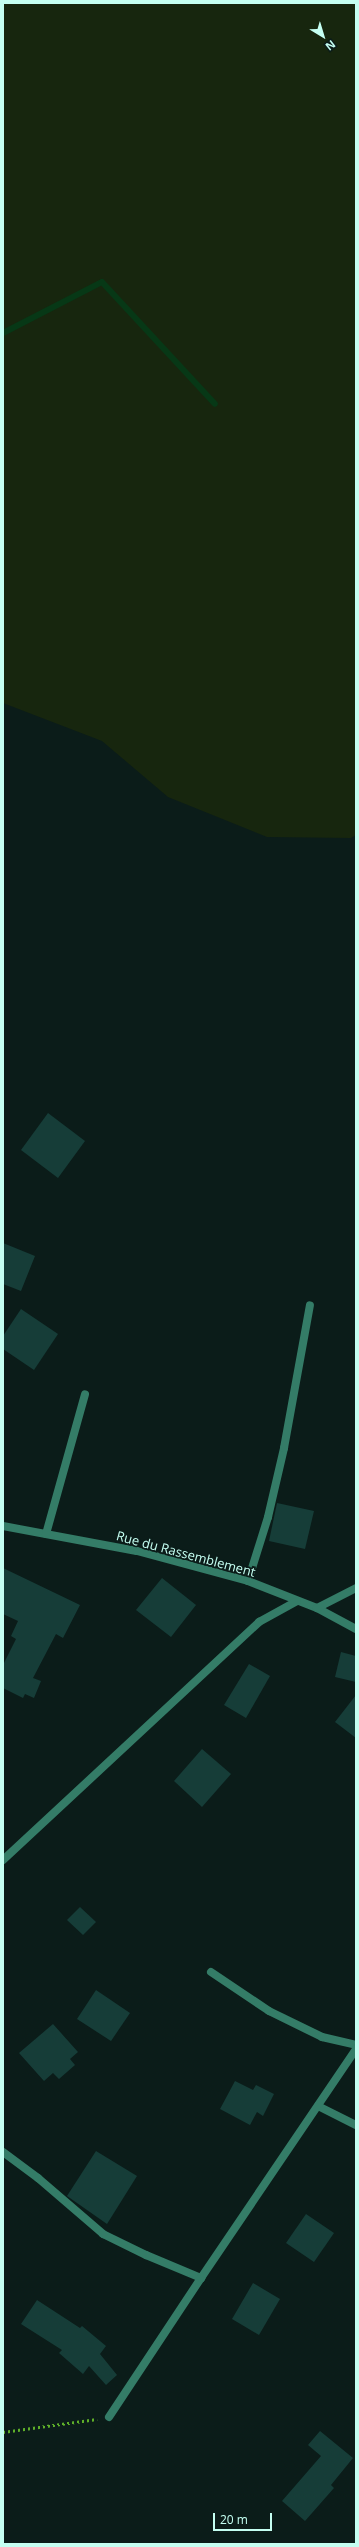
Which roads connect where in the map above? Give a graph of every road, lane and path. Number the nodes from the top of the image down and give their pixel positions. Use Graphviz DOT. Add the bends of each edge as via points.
graph roads {
  1 [pos="310,1305"];
  2 [pos="85,1394"];
  3 [pos="3,1526"];
  4 [pos="46,1534"];
  5 [pos="248,1581"];
  6 [pos="356,1588"];
  7 [pos="297,1601"];
  8 [pos="318,1608"];
  9 [pos="356,1629"];
  10 [pos="3,1860"];
  11 [pos="211,1972"];
  12 [pos="356,2045"];
  13 [pos="356,2049"];
  14 [pos="318,2106"];
  15 [pos="356,2125"];
  16 [pos="3,2152"];
  17 [pos="201,2278"];
  18 [pos="109,2417"];
  19 [pos="3,2432"];
  1 -- 5 [label="street" via="284,1448 268,1517"];
  2 -- 4 [label="street"];
  3 -- 4 [label="street, Rue du Rassemblement"];
  4 -- 5 [label="street, Rue du Rassemblement" via="137,1551"];
  5 -- 7 [label="street, Rue du Rassemblement"];
  6 -- 8 [label="street"];
  7 -- 8 [label="street, Rue du Rassemblement"];
  7 -- 10 [label="street" via="259,1622"];
  8 -- 9 [label="street, Rue du Rassemblement"];
  11 -- 12 [label="street" via="269,2011 322,2037"];
  13 -- 14 [label="street"];
  14 -- 15 [label="street"];
  14 -- 17 [label="street"];
  16 -- 17 [label="street" via="38,2178 103,2234"];
  17 -- 18 [label="street"];
  18 -- 19 [label="path"];
}
